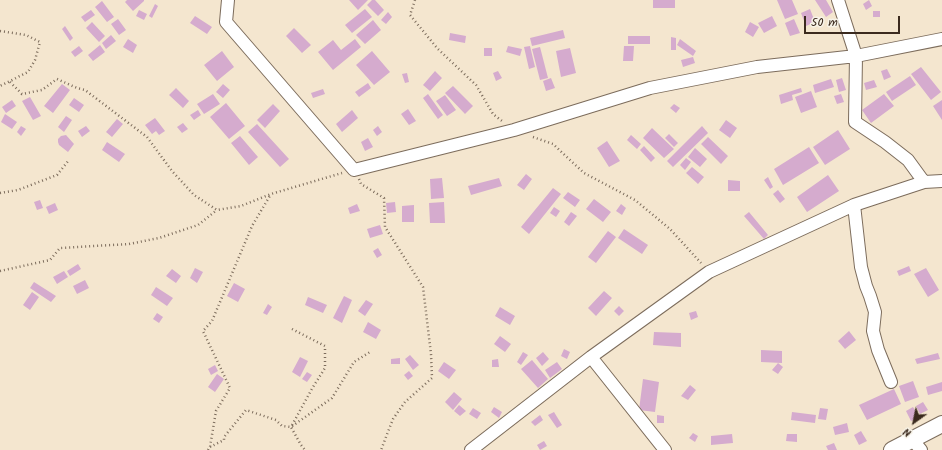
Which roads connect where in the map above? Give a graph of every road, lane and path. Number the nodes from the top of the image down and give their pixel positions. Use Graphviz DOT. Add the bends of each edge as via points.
graph roads {
  1 [pos="228,0"];
  2 [pos="415,0"];
  3 [pos="838,0"];
  4 [pos="0,31"];
  5 [pos="942,39"];
  6 [pos="856,56"];
  7 [pos="10,82"];
  8 [pos="0,86"];
  9 [pos="514,130"];
  10 [pos="69,160"];
  11 [pos="354,170"];
  12 [pos="942,181"];
  13 [pos="924,182"];
  14 [pos="0,193"];
  15 [pos="271,194"];
  16 [pos="854,205"];
  17 [pos="217,210"];
  18 [pos="0,271"];
  19 [pos="709,272"];
  20 [pos="292,329"];
  21 [pos="370,352"];
  22 [pos="591,357"];
  23 [pos="891,382"];
  24 [pos="942,424"];
  25 [pos="292,428"];
  26 [pos="916,445"];
  27 [pos="209,449"];
  28 [pos="305,450"];
  29 [pos="381,450"];
  30 [pos="471,450"];
  31 [pos="664,450"];
  32 [pos="892,450"];
  1 -- 11 [label="street" via="226,22"];
  2 -- 9 [label="path" via="410,15 437,48 476,85 493,114"];
  3 -- 6 [label="street"];
  4 -- 7 [label="path" via="26,35 40,42 35,60 28,72"];
  5 -- 6 [label="street"];
  6 -- 9 [label="street" via="756,67 650,88"];
  6 -- 13 [label="street" via="855,122 908,160"];
  7 -- 8 [label="path"];
  7 -- 17 [label="path" via="22,94 42,90 57,79 85,90 146,137 194,196"];
  9 -- 11 [label="street"];
  9 -- 19 [label="path" via="553,144 584,173 635,200 670,229"];
  10 -- 14 [label="path" via="57,175 18,190"];
  11 -- 15 [label="path"];
  11 -- 29 [label="path" via="361,184 384,198 385,227 423,287 431,354 432,378 405,402 392,419"];
  12 -- 13 [label="street"];
  13 -- 16 [label="street"];
  15 -- 17 [label="path" via="241,206"];
  15 -- 27 [label="path" via="252,226 212,321 203,331 230,388 216,411"];
  16 -- 19 [label="street"];
  16 -- 23 [label="street" via="861,267 875,312 873,331"];
  17 -- 18 [label="path" via="198,225 159,238 129,244 60,248 50,260"];
  19 -- 22 [label="street"];
  20 -- 25 [label="path" via="325,346 325,368"];
  21 -- 25 [label="path" via="354,362 332,398"];
  22 -- 30 [label="street"];
  22 -- 31 [label="street"];
  24 -- 26 [label="main road"];
  25 -- 27 [label="path" via="246,410 224,436 224,440"];
  25 -- 28 [label="path"];
  26 -- 32 [label="main road"];
}
